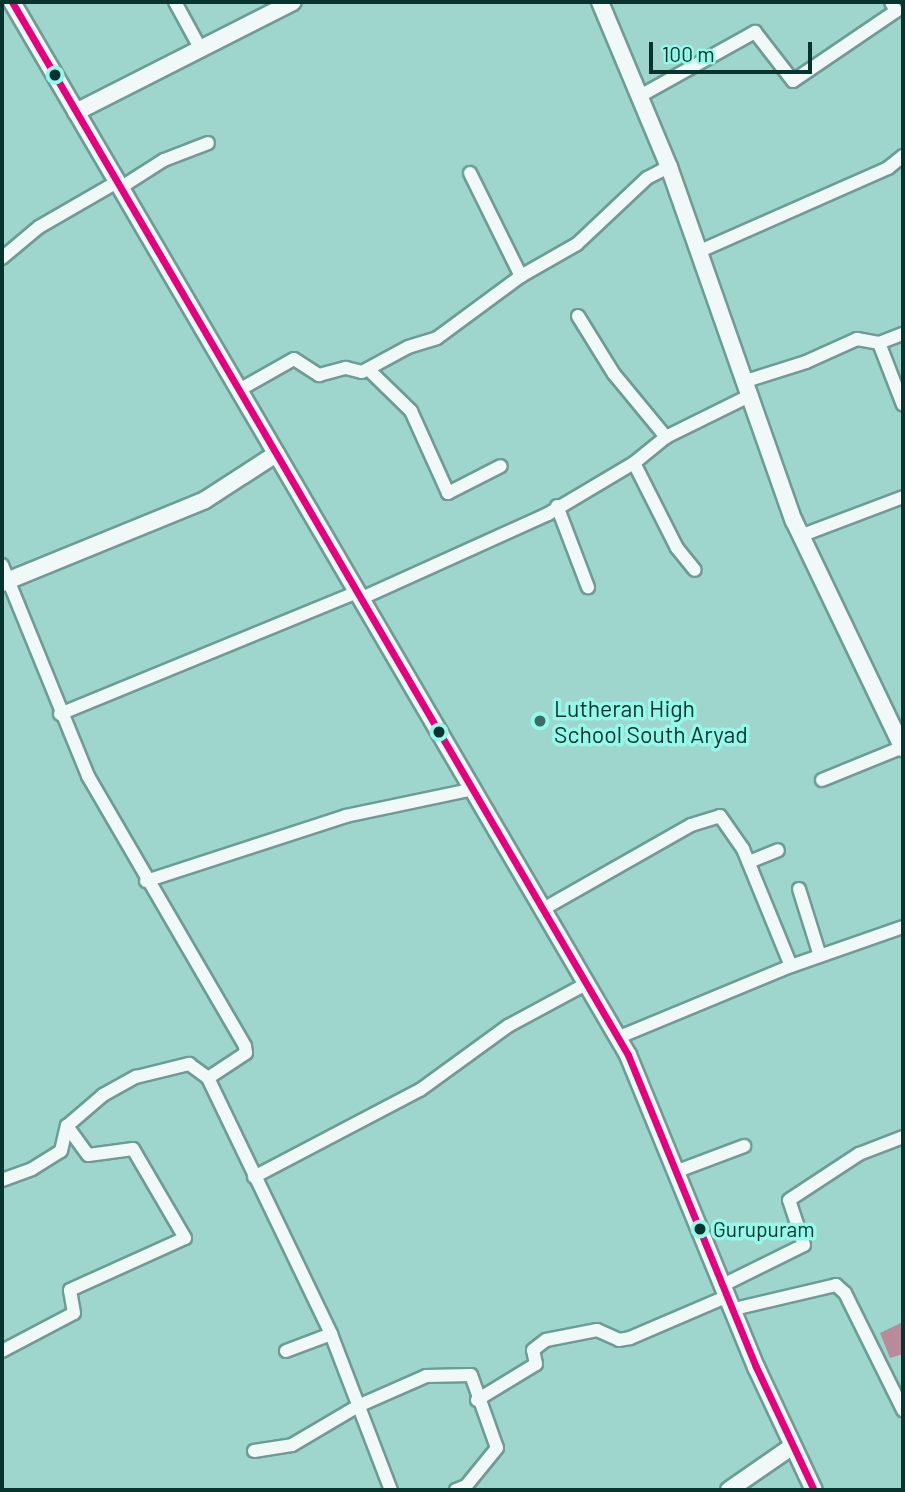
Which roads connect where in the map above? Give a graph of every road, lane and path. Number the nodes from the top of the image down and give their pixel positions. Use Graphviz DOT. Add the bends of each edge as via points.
graph roads {
  1 [pos="12,2"];
  2 [pos="175,2"];
  3 [pos="293,2"];
  4 [pos="600,2"];
  5 [pos="891,2"];
  6 [pos="199,46"];
  7 [pos="640,96"];
  8 [pos="76,112"];
  9 [pos="208,143"];
  10 [pos="903,157"];
  11 [pos="669,167"];
  12 [pos="470,173"];
  13 [pos="119,185"];
  14 [pos="700,251"];
  15 [pos="2,258"];
  16 [pos="521,276"];
  17 [pos="578,316"];
  18 [pos="903,334"];
  19 [pos="879,343"];
  20 [pos="368,369"];
  21 [pos="749,388"];
  22 [pos="239,390"];
  23 [pos="903,405"];
  24 [pos="666,437"];
  25 [pos="276,454"];
  26 [pos="634,463"];
  27 [pos="501,466"];
  28 [pos="903,497"];
  29 [pos="557,506"];
  30 [pos="800,536"];
  31 [pos="2,565"];
  32 [pos="695,570"];
  33 [pos="5,582"];
  34 [pos="588,587"];
  35 [pos="360,595"];
  36 [pos="60,714"];
  37 [pos="903,748"];
  38 [pos="822,780"];
  39 [pos="474,789"];
  40 [pos="778,850"];
  41 [pos="749,862"];
  42 [pos="146,881"];
  43 [pos="799,890"];
  44 [pos="545,908"];
  45 [pos="903,927"];
  46 [pos="820,956"];
  47 [pos="791,966"];
  48 [pos="586,984"];
  49 [pos="617,1038"];
  50 [pos="208,1078"];
  51 [pos="67,1126"];
  52 [pos="903,1137"];
  53 [pos="744,1146"];
  54 [pos="676,1172"];
  55 [pos="254,1177"];
  56 [pos="2,1180"];
  57 [pos="728,1297"];
  58 [pos="331,1334"];
  59 [pos="2,1351"];
  60 [pos="286,1352"];
  61 [pos="477,1400"];
  62 [pos="358,1406"];
  63 [pos="903,1410"];
  64 [pos="791,1447"];
  65 [pos="254,1451"];
  66 [pos="391,1490"];
  67 [pos="456,1490"];
  68 [pos="729,1490"];
  69 [pos="814,1490"];
  1 -- 8 [label="main road"];
  2 -- 6 [label="street"];
  3 -- 6 [label="main road"];
  4 -- 7 [label="main road"];
  5 -- 7 [label="street" via="896,11 793,81 755,32"];
  6 -- 8 [label="main road"];
  7 -- 11 [label="main road"];
  8 -- 13 [label="main road"];
  9 -- 13 [label="street"];
  10 -- 14 [label="street" via="888,169"];
  11 -- 14 [label="main road"];
  11 -- 16 [label="street" via="647,178 577,244"];
  12 -- 16 [label="street"];
  13 -- 15 [label="street" via="39,227"];
  13 -- 22 [label="main road"];
  14 -- 21 [label="main road"];
  16 -- 20 [label="street" via="437,338 408,347"];
  17 -- 24 [label="street" via="614,374"];
  18 -- 19 [label="street"];
  19 -- 21 [label="street" via="857,340"];
  19 -- 23 [label="street"];
  20 -- 22 [label="street" via="346,368 319,375 294,359"];
  20 -- 27 [label="street" via="411,411 448,493"];
  21 -- 24 [label="street"];
  21 -- 30 [label="main road"];
  22 -- 25 [label="main road"];
  24 -- 26 [label="street"];
  25 -- 33 [label="main road" via="205,500"];
  25 -- 35 [label="main road"];
  26 -- 29 [label="street"];
  26 -- 32 [label="street" via="677,548"];
  28 -- 30 [label="street"];
  29 -- 34 [label="street"];
  29 -- 35 [label="street" via="548,514"];
  30 -- 37 [label="main road"];
  31 -- 33 [label="street"];
  33 -- 36 [label="street"];
  35 -- 36 [label="street"];
  35 -- 39 [label="main road"];
  36 -- 42 [label="street"];
  37 -- 38 [label="street"];
  39 -- 42 [label="street" via="346,816"];
  39 -- 44 [label="main road"];
  40 -- 41 [label="street"];
  41 -- 44 [label="street" via="720,816 691,825"];
  41 -- 47 [label="street"];
  42 -- 50 [label="street" via="245,1046 246,1053"];
  43 -- 46 [label="street"];
  44 -- 48 [label="main road"];
  45 -- 46 [label="street"];
  46 -- 47 [label="street"];
  47 -- 49 [label="street"];
  48 -- 49 [label="main road"];
  48 -- 55 [label="street" via="508,1026 420,1090"];
  49 -- 54 [label="main road"];
  50 -- 51 [label="street" via="189,1064 136,1077 103,1095"];
  50 -- 55 [label="street"];
  51 -- 56 [label="street" via="61,1151"];
  51 -- 59 [label="street" via="88,1155 133,1149 185,1238 70,1290 74,1313"];
  52 -- 57 [label="street" via="859,1154 789,1200 804,1245"];
  53 -- 54 [label="street"];
  54 -- 57 [label="main road"];
  55 -- 58 [label="street"];
  57 -- 61 [label="street" via="630,1338 619,1340 597,1329 546,1340 533,1350 536,1364"];
  57 -- 63 [label="street" via="836,1285 845,1293"];
  57 -- 64 [label="main road"];
  58 -- 60 [label="street"];
  58 -- 62 [label="street"];
  61 -- 62 [label="street" via="471,1375 426,1376"];
  61 -- 67 [label="street" via="496,1448 466,1486"];
  62 -- 65 [label="street" via="292,1446"];
  62 -- 66 [label="street"];
  64 -- 68 [label="main road"];
  64 -- 69 [label="main road"];
}
